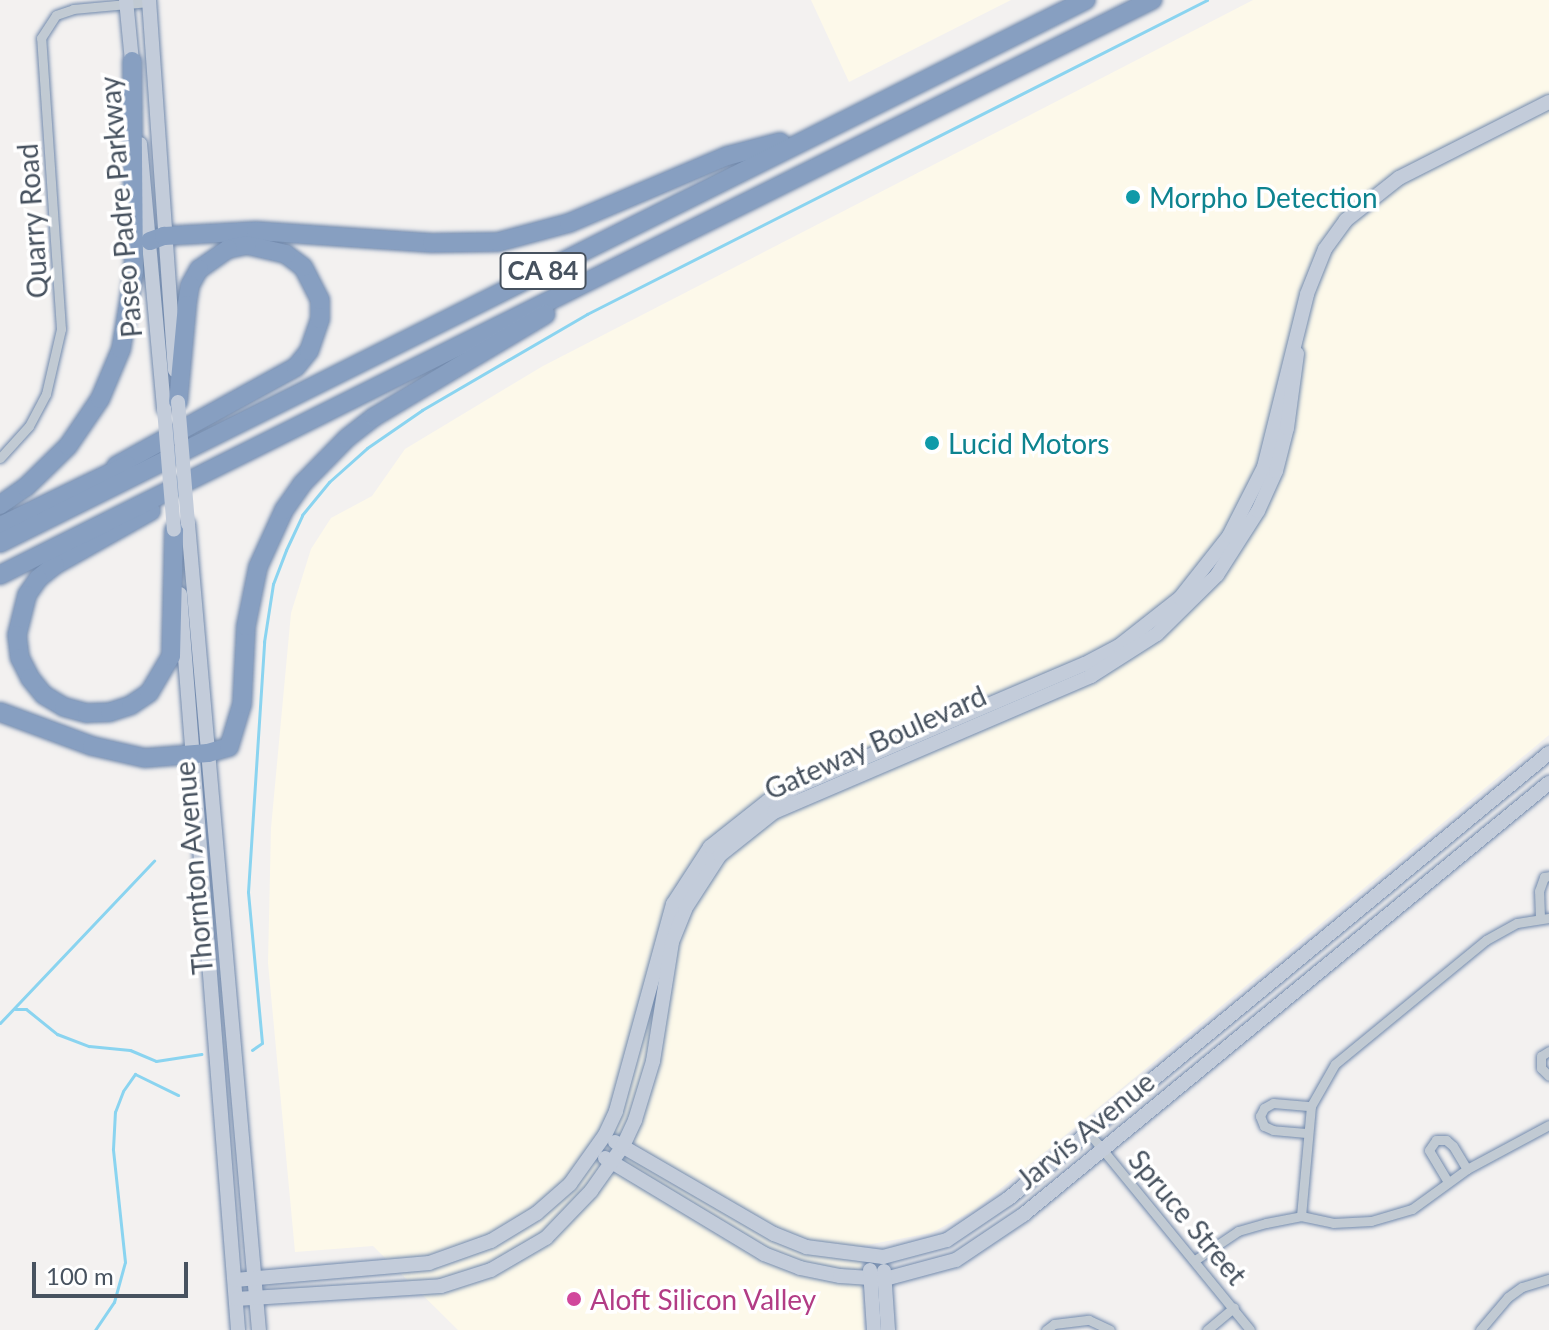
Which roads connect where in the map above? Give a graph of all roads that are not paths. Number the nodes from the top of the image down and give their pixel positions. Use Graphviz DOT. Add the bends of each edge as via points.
graph roads {
  1 [pos="1065,0"];
  2 [pos="1086,0"];
  3 [pos="1152,0"];
  4 [pos="149,1"];
  5 [pos="127,2"];
  6 [pos="132,61"];
  7 [pos="1549,102"];
  8 [pos="780,142"];
  9 [pos="683,234"];
  10 [pos="157,238"];
  11 [pos="1299,326"];
  12 [pos="171,405"];
  13 [pos="310,420"];
  14 [pos="0,458"];
  15 [pos="0,505"];
  16 [pos="37,508"];
  17 [pos="0,526"];
  18 [pos="181,527"];
  19 [pos="0,543"];
  20 [pos="0,575"];
  21 [pos="0,712"];
  22 [pos="201,753"];
  23 [pos="1549,753"];
  24 [pos="1549,783"];
  25 [pos="1549,876"];
  26 [pos="1545,918"];
  27 [pos="1549,1051"];
  28 [pos="1549,1076"];
  29 [pos="1311,1106"];
  30 [pos="1549,1125"];
  31 [pos="1089,1133"];
  32 [pos="1306,1133"];
  33 [pos="605,1135"];
  34 [pos="623,1146"];
  35 [pos="1103,1150"];
  36 [pos="594,1151"];
  37 [pos="611,1163"];
  38 [pos="1467,1169"];
  39 [pos="1448,1182"];
  40 [pos="1301,1216"];
  41 [pos="876,1258"];
  42 [pos="1195,1260"];
  43 [pos="255,1279"];
  44 [pos="878,1279"];
  45 [pos="1549,1279"];
  46 [pos="235,1280"];
  47 [pos="256,1297"];
  48 [pos="236,1299"];
  49 [pos="1234,1307"];
  50 [pos="238,1330"];
  51 [pos="259,1330"];
  52 [pos="874,1330"];
  53 [pos="888,1330"];
  54 [pos="1046,1330"];
  55 [pos="1110,1330"];
  56 [pos="1207,1330"];
  57 [pos="1250,1330"];
  58 [pos="1480,1330"];
  1 -- 8 [label="highway, CA 84"];
  2 -- 19 [label="highway, CA 84"];
  3 -- 9 [label="highway, CA 84"];
  4 -- 5 [label="street, Quarry Road"];
  4 -- 10 [label="main road, Paseo Padre Parkway"];
  5 -- 6 [label="main road, Paseo Padre Parkway"];
  5 -- 14 [label="street, Quarry Road" via="56,15 41,38 61,329 46,394 29,426"];
  6 -- 10 [label="main road, Paseo Padre Parkway"];
  6 -- 15 [label="highway" via="134,271 121,349 100,399 68,446"];
  7 -- 11 [label="main road, Gateway Boulevard" via="1370,198 1325,249"];
  8 -- 10 [label="highway" via="727,156 569,223 498,242 294,231"];
  8 -- 16 [label="highway, CA 84"];
  9 -- 13 [label="highway, CA 84"];
  9 -- 22 [label="highway" via="374,417 323,460 284,510 258,567 246,626 238,725 229,747"];
  10 -- 12 [label="main road, Paseo Padre Parkway"];
  11 -- 33 [label="main road, Gateway Boulevard" via="1264,467 1229,536 1180,598 1119,646 768,801 710,847 673,904 627,1077"];
  11 -- 34 [label="main road, Gateway Boulevard" via="1296,384 1276,471 1239,542 1188,606 1136,649 1091,676 808,795 774,812 720,855 685,909 672,942 653,1061"];
  12 -- 16 [label="highway" via="190,285 199,269 228,249 247,245 286,254 303,267 320,300 320,319 309,351 296,367"];
  12 -- 18 [label="main road, Thornton Avenue, bridge"];
  13 -- 18 [label="highway" via="38,579 23,605 17,635 20,658 44,695 87,713 110,712 149,693 171,656"];
  13 -- 20 [label="highway, CA 84"];
  16 -- 17 [label="highway, CA 84"];
  18 -- 22 [label="main road, Thornton Avenue"];
  21 -- 22 [label="highway" via="118,753 145,758"];
  22 -- 43 [label="main road, Thornton Avenue"];
  22 -- 46 [label="main road, Thornton Avenue"];
  23 -- 31 [label="main road, Jarvis Avenue"];
  24 -- 35 [label="main road, Jarvis Avenue"];
  25 -- 26 [label="street" via="1539,891"];
  26 -- 29 [label="street" via="1517,923 1474,949 1335,1064"];
  27 -- 28 [label="street" via="1541,1056 1541,1068"];
  29 -- 32 [label="street"];
  29 -- 32 [label="street" via="1273,1103 1260,1116 1273,1130"];
  30 -- 38 [label="street"];
  31 -- 35 [label="street, Spruce Street"];
  31 -- 41 [label="main road, Jarvis Avenue" via="980,1221 947,1240"];
  32 -- 40 [label="street"];
  33 -- 34 [label="main road, Jarvis Avenue"];
  33 -- 36 [label="main road, Gateway Boulevard"];
  34 -- 37 [label="main road, Gateway Boulevard"];
  34 -- 41 [label="main road, Jarvis Avenue" via="774,1234 806,1247"];
  35 -- 42 [label="street, Spruce Street"];
  35 -- 44 [label="main road, Jarvis Avenue" via="956,1260"];
  36 -- 37 [label="main road, Jarvis Avenue"];
  36 -- 43 [label="main road, Gateway Boulevard" via="570,1184 537,1213 465,1252 387,1269"];
  37 -- 44 [label="main road, Jarvis Avenue" via="764,1254 800,1268"];
  37 -- 47 [label="main road, Gateway Boulevard" via="546,1238 491,1270 441,1286"];
  38 -- 39 [label="street"];
  38 -- 39 [label="street" via="1453,1146 1436,1140 1429,1150"];
  39 -- 40 [label="street" via="1412,1209 1371,1221 1333,1223"];
  40 -- 42 [label="street" via="1238,1231"];
  41 -- 44 [label="main road"];
  42 -- 49 [label="street, Spruce Street"];
  43 -- 46 [label="main road, Gateway Boulevard"];
  43 -- 47 [label="main road, Thornton Avenue"];
  44 -- 52 [label="main road"];
  44 -- 53 [label="main road"];
  45 -- 58 [label="street" via="1508,1297"];
  46 -- 48 [label="main road, Thornton Avenue"];
  47 -- 48 [label="main road, Gateway Boulevard"];
  47 -- 51 [label="main road, Thornton Avenue"];
  48 -- 50 [label="main road, Thornton Avenue"];
  49 -- 56 [label="street"];
  49 -- 57 [label="street, Spruce Street"];
  54 -- 55 [label="street" via="1054,1324 1089,1320"];
}
